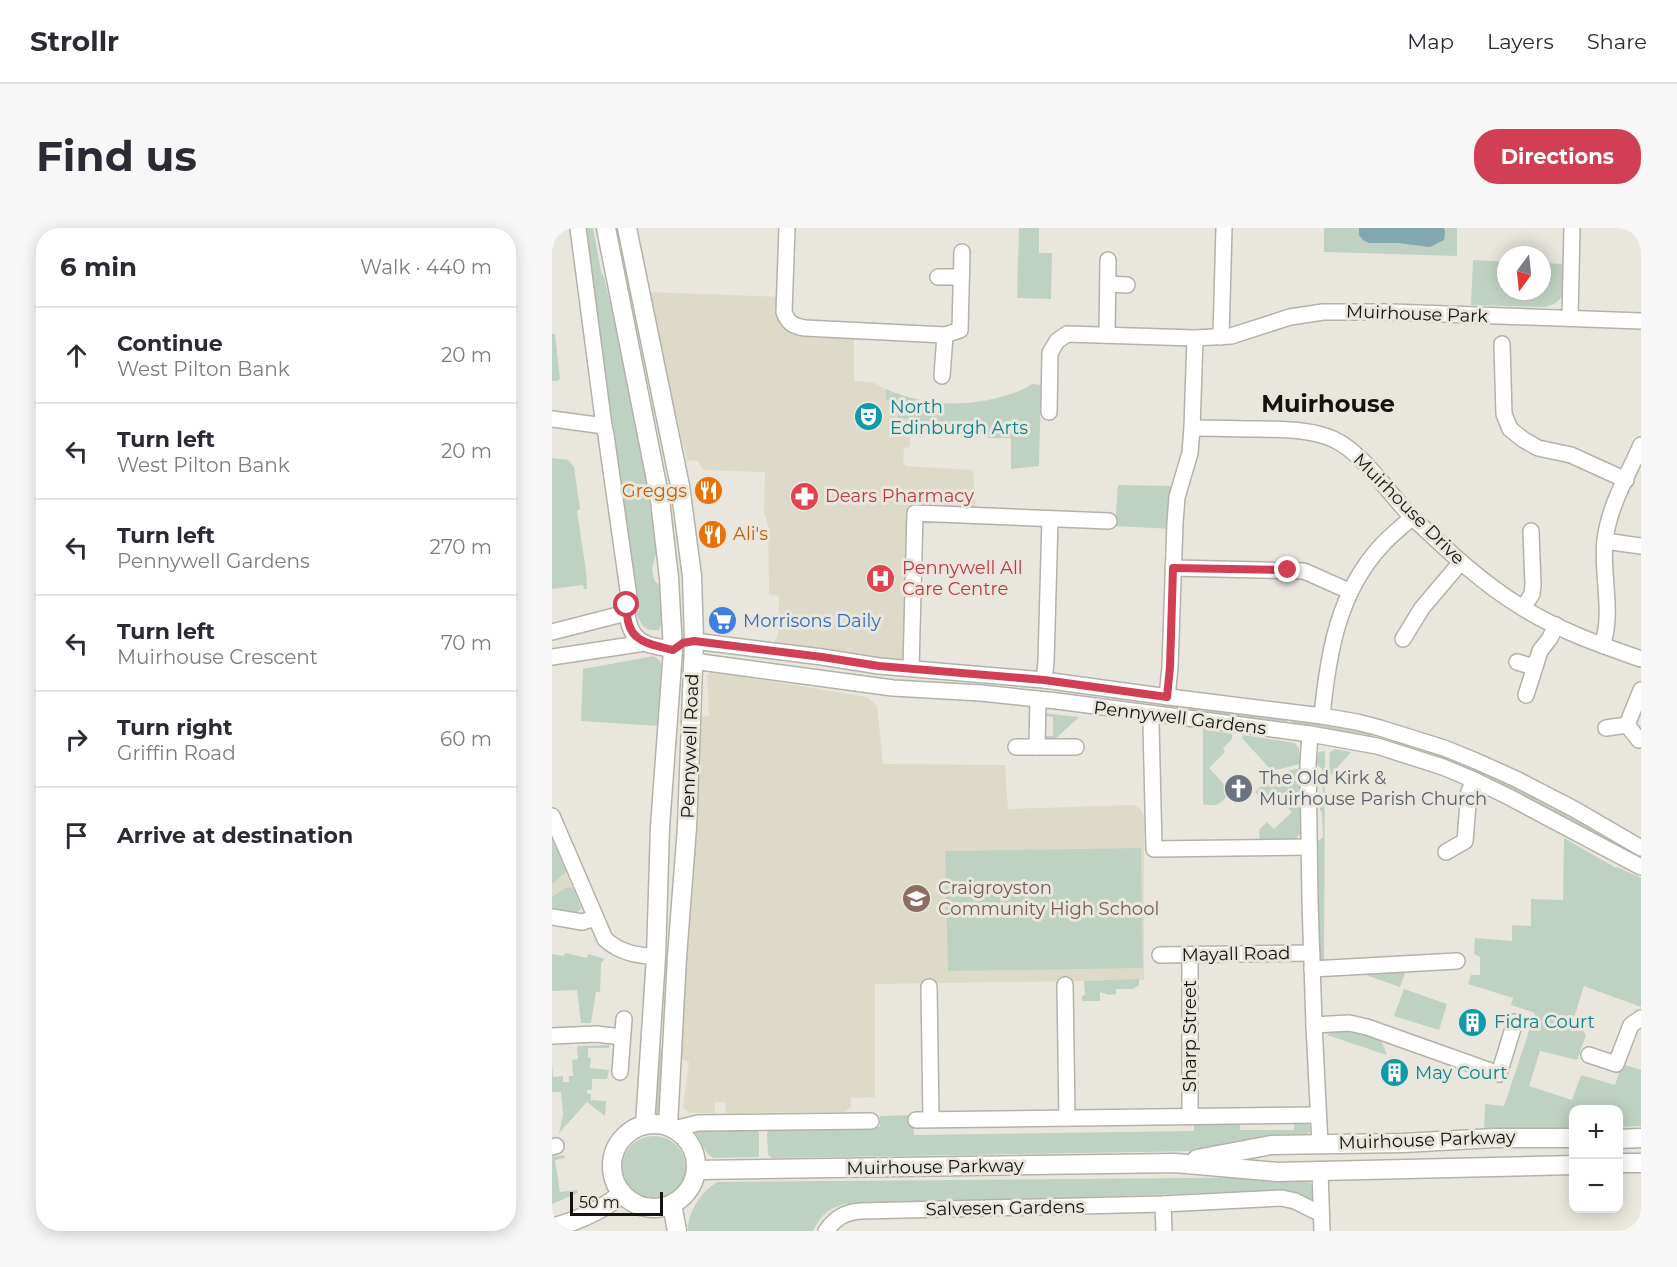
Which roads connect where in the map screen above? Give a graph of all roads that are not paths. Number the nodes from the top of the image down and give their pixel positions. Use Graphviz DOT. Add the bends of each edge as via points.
graph roads {
  1 [pos="578,228"];
  2 [pos="606,228"];
  3 [pos="627,228"];
  4 [pos="787,228"];
  5 [pos="1224,228"];
  6 [pos="1572,228"];
  7 [pos="962,252"];
  8 [pos="1108,260"];
  9 [pos="938,277"];
  10 [pos="962,277"];
  11 [pos="1108,284"];
  12 [pos="1127,285"];
  13 [pos="1570,318"];
  14 [pos="1641,321"];
  15 [pos="945,335"];
  16 [pos="1107,335"];
  17 [pos="1221,337"];
  18 [pos="1196,338"];
  19 [pos="1502,344"];
  20 [pos="942,376"];
  21 [pos="1049,412"];
  22 [pos="552,419"];
  23 [pos="604,426"];
  24 [pos="1192,428"];
  25 [pos="1641,445"];
  26 [pos="1626,480"];
  27 [pos="1412,517"];
  28 [pos="1050,519"];
  29 [pos="1109,521"];
  30 [pos="1532,531"];
  31 [pos="1605,541"];
  32 [pos="1641,546"];
  33 [pos="1461,562"];
  34 [pos="1173,568"];
  35 [pos="1349,591"];
  36 [pos="1523,608"];
  37 [pos="626,613"];
  38 [pos="1556,625"];
  39 [pos="552,632"];
  40 [pos="1403,639"];
  41 [pos="694,641"];
  42 [pos="645,643"];
  43 [pos="1602,645"];
  44 [pos="673,650"];
  45 [pos="552,657"];
  46 [pos="1641,658"];
  47 [pos="693,661"];
  48 [pos="1518,662"];
  49 [pos="1534,667"];
  50 [pos="911,668"];
  51 [pos="1044,680"];
  52 [pos="1641,690"];
  53 [pos="1121,691"];
  54 [pos="1526,695"];
  55 [pos="1167,697"];
  56 [pos="1038,699"];
  57 [pos="1118,710"];
  58 [pos="1152,714"];
  59 [pos="1322,716"];
  60 [pos="1627,725"];
  61 [pos="1380,728"];
  62 [pos="1606,728"];
  63 [pos="1310,734"];
  64 [pos="1639,740"];
  65 [pos="1377,746"];
  66 [pos="1016,747"];
  67 [pos="1037,747"];
  68 [pos="1076,747"];
  69 [pos="1474,780"];
  70 [pos="552,816"];
  71 [pos="1309,847"];
  72 [pos="1641,849"];
  73 [pos="1446,852"];
  74 [pos="1641,867"];
  75 [pos="552,917"];
  76 [pos="596,918"];
  77 [pos="1312,953"];
  78 [pos="1160,955"];
  79 [pos="1190,955"];
  80 [pos="656,957"];
  81 [pos="1457,961"];
  82 [pos="1312,969"];
  83 [pos="1065,985"];
  84 [pos="929,987"];
  85 [pos="1641,1018"];
  86 [pos="624,1019"];
  87 [pos="1515,1022"];
  88 [pos="1314,1025"];
  89 [pos="552,1036"];
  90 [pos="622,1037"];
  91 [pos="1588,1055"];
  92 [pos="620,1072"];
  93 [pos="1318,1115"];
  94 [pos="1190,1116"];
  95 [pos="1067,1118"];
  96 [pos="871,1121"];
  97 [pos="645,1125"];
  98 [pos="671,1128"];
  99 [pos="1569,1138"];
  100 [pos="1641,1138"];
  101 [pos="1623,1139"];
  102 [pos="1320,1144"];
  103 [pos="1641,1162"];
  104 [pos="1175,1163"];
  105 [pos="1623,1163"];
  106 [pos="1569,1165"];
  107 [pos="696,1170"];
  108 [pos="1320,1171"];
  109 [pos="622,1193"];
  110 [pos="672,1204"];
  111 [pos="1164,1204"];
  112 [pos="1321,1211"];
  113 [pos="552,1228"];
  114 [pos="676,1231"];
  115 [pos="826,1231"];
  116 [pos="1164,1231"];
  117 [pos="1322,1231"];
  1 -- 23 [label="street"];
  2 -- 44 [label="street, Pennywell Road" via="660,500"];
  3 -- 41 [label="street, Pennywell Road" via="680,486 692,576"];
  4 -- 15 [label="street" via="784,312 795,326"];
  5 -- 17 [label="street"];
  6 -- 13 [label="street"];
  7 -- 10 [label="street"];
  8 -- 11 [label="street"];
  9 -- 10 [label="street"];
  10 -- 15 [label="street" via="960,330"];
  11 -- 12 [label="street"];
  11 -- 16 [label="street"];
  13 -- 14 [label="street, Muirhouse Park"];
  13 -- 17 [label="street, Muirhouse Park" via="1323,312"];
  15 -- 20 [label="street"];
  16 -- 18 [label="street, Muirhouse Park"];
  16 -- 21 [label="street, Muirhouse Park" via="1067,334 1054,344"];
  17 -- 18 [label="street, Muirhouse Park"];
  18 -- 24 [label="street"];
  19 -- 26 [label="street" via="1504,414 1510,429 1538,448 1571,455"];
  22 -- 23 [label="street"];
  23 -- 37 [label="street" via="629,597"];
  24 -- 27 [label="street, Muirhouse Drive" via="1295,430 1332,439 1358,456"];
  24 -- 34 [label="street" via="1190,453 1177,497"];
  25 -- 26 [label="street"];
  26 -- 31 [label="street"];
  27 -- 33 [label="street, Muirhouse Drive"];
  27 -- 35 [label="street" via="1382,545"];
  28 -- 29 [label="street"];
  28 -- 50 [label="street" via="915,513"];
  28 -- 51 [label="street"];
  30 -- 36 [label="street" via="1532,594"];
  31 -- 32 [label="street"];
  31 -- 43 [label="street" via="1607,627"];
  33 -- 36 [label="street, Muirhouse Drive"];
  33 -- 40 [label="street" via="1422,608"];
  34 -- 35 [label="street" via="1304,571"];
  34 -- 55 [label="street"];
  35 -- 59 [label="street" via="1334,634"];
  36 -- 38 [label="street, Muirhouse Drive"];
  37 -- 39 [label="street"];
  37 -- 42 [label="street" via="632,630"];
  38 -- 43 [label="street, Muirhouse Drive"];
  38 -- 49 [label="street"];
  41 -- 44 [label="street"];
  41 -- 47 [label="street, Pennywell Road"];
  41 -- 50 [label="street, Pennywell Gardens"];
  42 -- 44 [label="street"];
  42 -- 45 [label="street"];
  43 -- 46 [label="street, Muirhouse Drive"];
  44 -- 47 [label="street"];
  44 -- 80 [label="street, Pennywell Road" via="660,827"];
  47 -- 56 [label="street, Pennywell Gardens" via="893,688"];
  47 -- 98 [label="street, Pennywell Road"];
  48 -- 49 [label="street"];
  49 -- 54 [label="street"];
  50 -- 51 [label="street, Pennywell Gardens"];
  51 -- 53 [label="street, Pennywell Gardens"];
  52 -- 60 [label="street"];
  53 -- 55 [label="street, Pennywell Gardens"];
  53 -- 57 [label="street"];
  55 -- 59 [label="street, Pennywell Gardens"];
  56 -- 57 [label="street, Pennywell Gardens"];
  56 -- 67 [label="street"];
  57 -- 58 [label="street, Pennywell Gardens"];
  58 -- 63 [label="street, Pennywell Gardens"];
  58 -- 71 [label="street" via="1154,849"];
  59 -- 61 [label="street, Pennywell Gardens"];
  60 -- 62 [label="street"];
  60 -- 64 [label="street"];
  61 -- 65 [label="street"];
  61 -- 72 [label="street, Pennywell Gardens" via="1444,748 1506,774"];
  63 -- 65 [label="street, Pennywell Gardens"];
  63 -- 71 [label="street"];
  65 -- 69 [label="street, Pennywell Gardens"];
  66 -- 67 [label="street"];
  67 -- 68 [label="street"];
  69 -- 73 [label="street" via="1469,790 1470,841"];
  69 -- 74 [label="street, Pennywell Gardens"];
  70 -- 76 [label="street"];
  71 -- 77 [label="street"];
  75 -- 76 [label="street" via="582,922"];
  76 -- 80 [label="street" via="613,947"];
  77 -- 79 [label="street, Mayall Road"];
  77 -- 82 [label="street"];
  78 -- 79 [label="street, Mayall Road"];
  79 -- 94 [label="street, Sharp Street"];
  80 -- 97 [label="street, Pennywell Road"];
  81 -- 82 [label="street"];
  82 -- 88 [label="street"];
  83 -- 95 [label="street"];
  84 -- 95 [label="street, Muirhouse Parkway" via="923,1119"];
  85 -- 91 [label="street" via="1631,1024 1616,1064"];
  86 -- 90 [label="street"];
  87 -- 88 [label="street" via="1499,1074 1366,1027 1349,1023"];
  88 -- 93 [label="street"];
  89 -- 90 [label="street"];
  90 -- 92 [label="street"];
  93 -- 94 [label="street, Muirhouse Parkway"];
  93 -- 102 [label="street"];
  94 -- 95 [label="street, Muirhouse Parkway"];
  96 -- 98 [label="street" via="698,1123"];
  97 -- 98 [label="street"];
  97 -- 109 [label="street" via="628,1132 614,1152 612,1171"];
  98 -- 107 [label="street" via="689,1143"];
  99 -- 102 [label="street, Muirhouse Parkway"];
  100 -- 101 [label="street"];
  102 -- 104 [label="street, Muirhouse Parkway" via="1271,1145"];
  103 -- 105 [label="street"];
  104 -- 107 [label="street, Muirhouse Parkway"];
  104 -- 108 [label="street, Muirhouse Parkway" via="1276,1172"];
  106 -- 108 [label="street, Muirhouse Parkway"];
  107 -- 110 [label="street" via="690,1187"];
  108 -- 112 [label="street"];
  109 -- 110 [label="street" via="647,1208"];
  109 -- 113 [label="street" via="595,1212"];
  110 -- 114 [label="street"];
  111 -- 112 [label="street, Salvesen Gardens" via="1282,1198"];
  111 -- 115 [label="street, Salvesen Gardens" via="852,1212 835,1220"];
  111 -- 116 [label="street"];
  112 -- 117 [label="street"];
}
